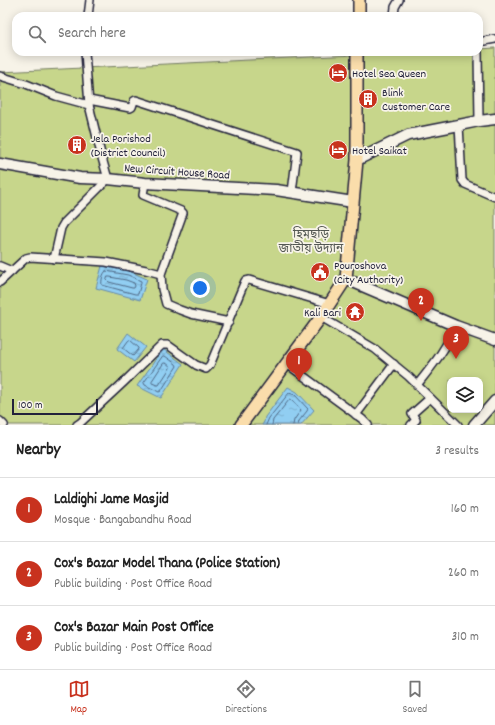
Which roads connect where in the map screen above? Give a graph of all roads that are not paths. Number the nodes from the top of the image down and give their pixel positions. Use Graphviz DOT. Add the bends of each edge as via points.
graph roads {
  1 [pos="90,0"];
  2 [pos="359,0"];
  3 [pos="399,0"];
  4 [pos="88,12"];
  5 [pos="359,12"];
  6 [pos="394,12"];
  7 [pos="495,39"];
  8 [pos="483,41"];
  9 [pos="85,56"];
  10 [pos="357,56"];
  11 [pos="478,56"];
  12 [pos="0,76"];
  13 [pos="89,103"];
  14 [pos="495,119"];
  15 [pos="479,121"];
  16 [pos="459,125"];
  17 [pos="357,160"];
  18 [pos="0,164"];
  19 [pos="108,179"];
  20 [pos="145,183"];
  21 [pos="292,192"];
  22 [pos="495,196"];
  23 [pos="353,202"];
  24 [pos="54,259"];
  25 [pos="0,266"];
  26 [pos="12,271"];
  27 [pos="161,274"];
  28 [pos="346,279"];
  29 [pos="0,282"];
  30 [pos="330,304"];
  31 [pos="321,317"];
  32 [pos="228,322"];
  33 [pos="456,326"];
  34 [pos="495,340"];
  35 [pos="287,364"];
  36 [pos="394,364"];
  37 [pos="417,385"];
  38 [pos="430,398"];
  39 [pos="495,401"];
  40 [pos="356,415"];
  41 [pos="0,421"];
  42 [pos="4,425"];
  43 [pos="77,425"];
  44 [pos="241,425"];
  45 [pos="368,425"];
  46 [pos="411,425"];
  47 [pos="458,425"];
  48 [pos="474,425"];
  1 -- 4 [label="street"];
  2 -- 5 [label="main road"];
  3 -- 6 [label="street"];
  7 -- 8 [label="street"];
  9 -- 13 [label="street"];
  10 -- 17 [label="main road"];
  11 -- 15 [label="street"];
  12 -- 13 [label="street" via="56,96"];
  13 -- 19 [label="street"];
  13 -- 21 [label="street" via="130,108 136,100 297,152"];
  14 -- 15 [label="street"];
  15 -- 16 [label="street"];
  16 -- 17 [label="street" via="408,135"];
  16 -- 22 [label="street" via="463,183"];
  17 -- 23 [label="main road"];
  18 -- 19 [label="street, New Circuit House Road" via="80,178"];
  19 -- 20 [label="street, New Circuit House Road"];
  19 -- 24 [label="street" via="64,223"];
  20 -- 21 [label="street, New Circuit House Road"];
  20 -- 27 [label="street" via="143,195 183,213"];
  21 -- 23 [label="street, New Circuit House Road"];
  23 -- 28 [label="main road"];
  24 -- 26 [label="street" via="26,258"];
  24 -- 27 [label="street" via="106,262"];
  25 -- 26 [label="street"];
  26 -- 29 [label="street"];
  27 -- 32 [label="street" via="166,304 191,314"];
  28 -- 30 [label="main road"];
  28 -- 33 [label="street"];
  30 -- 31 [label="main road"];
  30 -- 32 [label="street" via="249,280 245,281"];
  31 -- 35 [label="main road"];
  31 -- 36 [label="street" via="375,349"];
  32 -- 43 [label="street" via="206,369 196,366 168,345 162,345"];
  33 -- 34 [label="street"];
  33 -- 37 [label="street" via="445,347"];
  35 -- 40 [label="street"];
  35 -- 44 [label="main road"];
  36 -- 37 [label="street"];
  36 -- 40 [label="street"];
  37 -- 38 [label="street"];
  38 -- 46 [label="street" via="412,414 416,420"];
  38 -- 47 [label="street"];
  39 -- 48 [label="street"];
  40 -- 45 [label="street"];
  41 -- 42 [label="street"];
}
